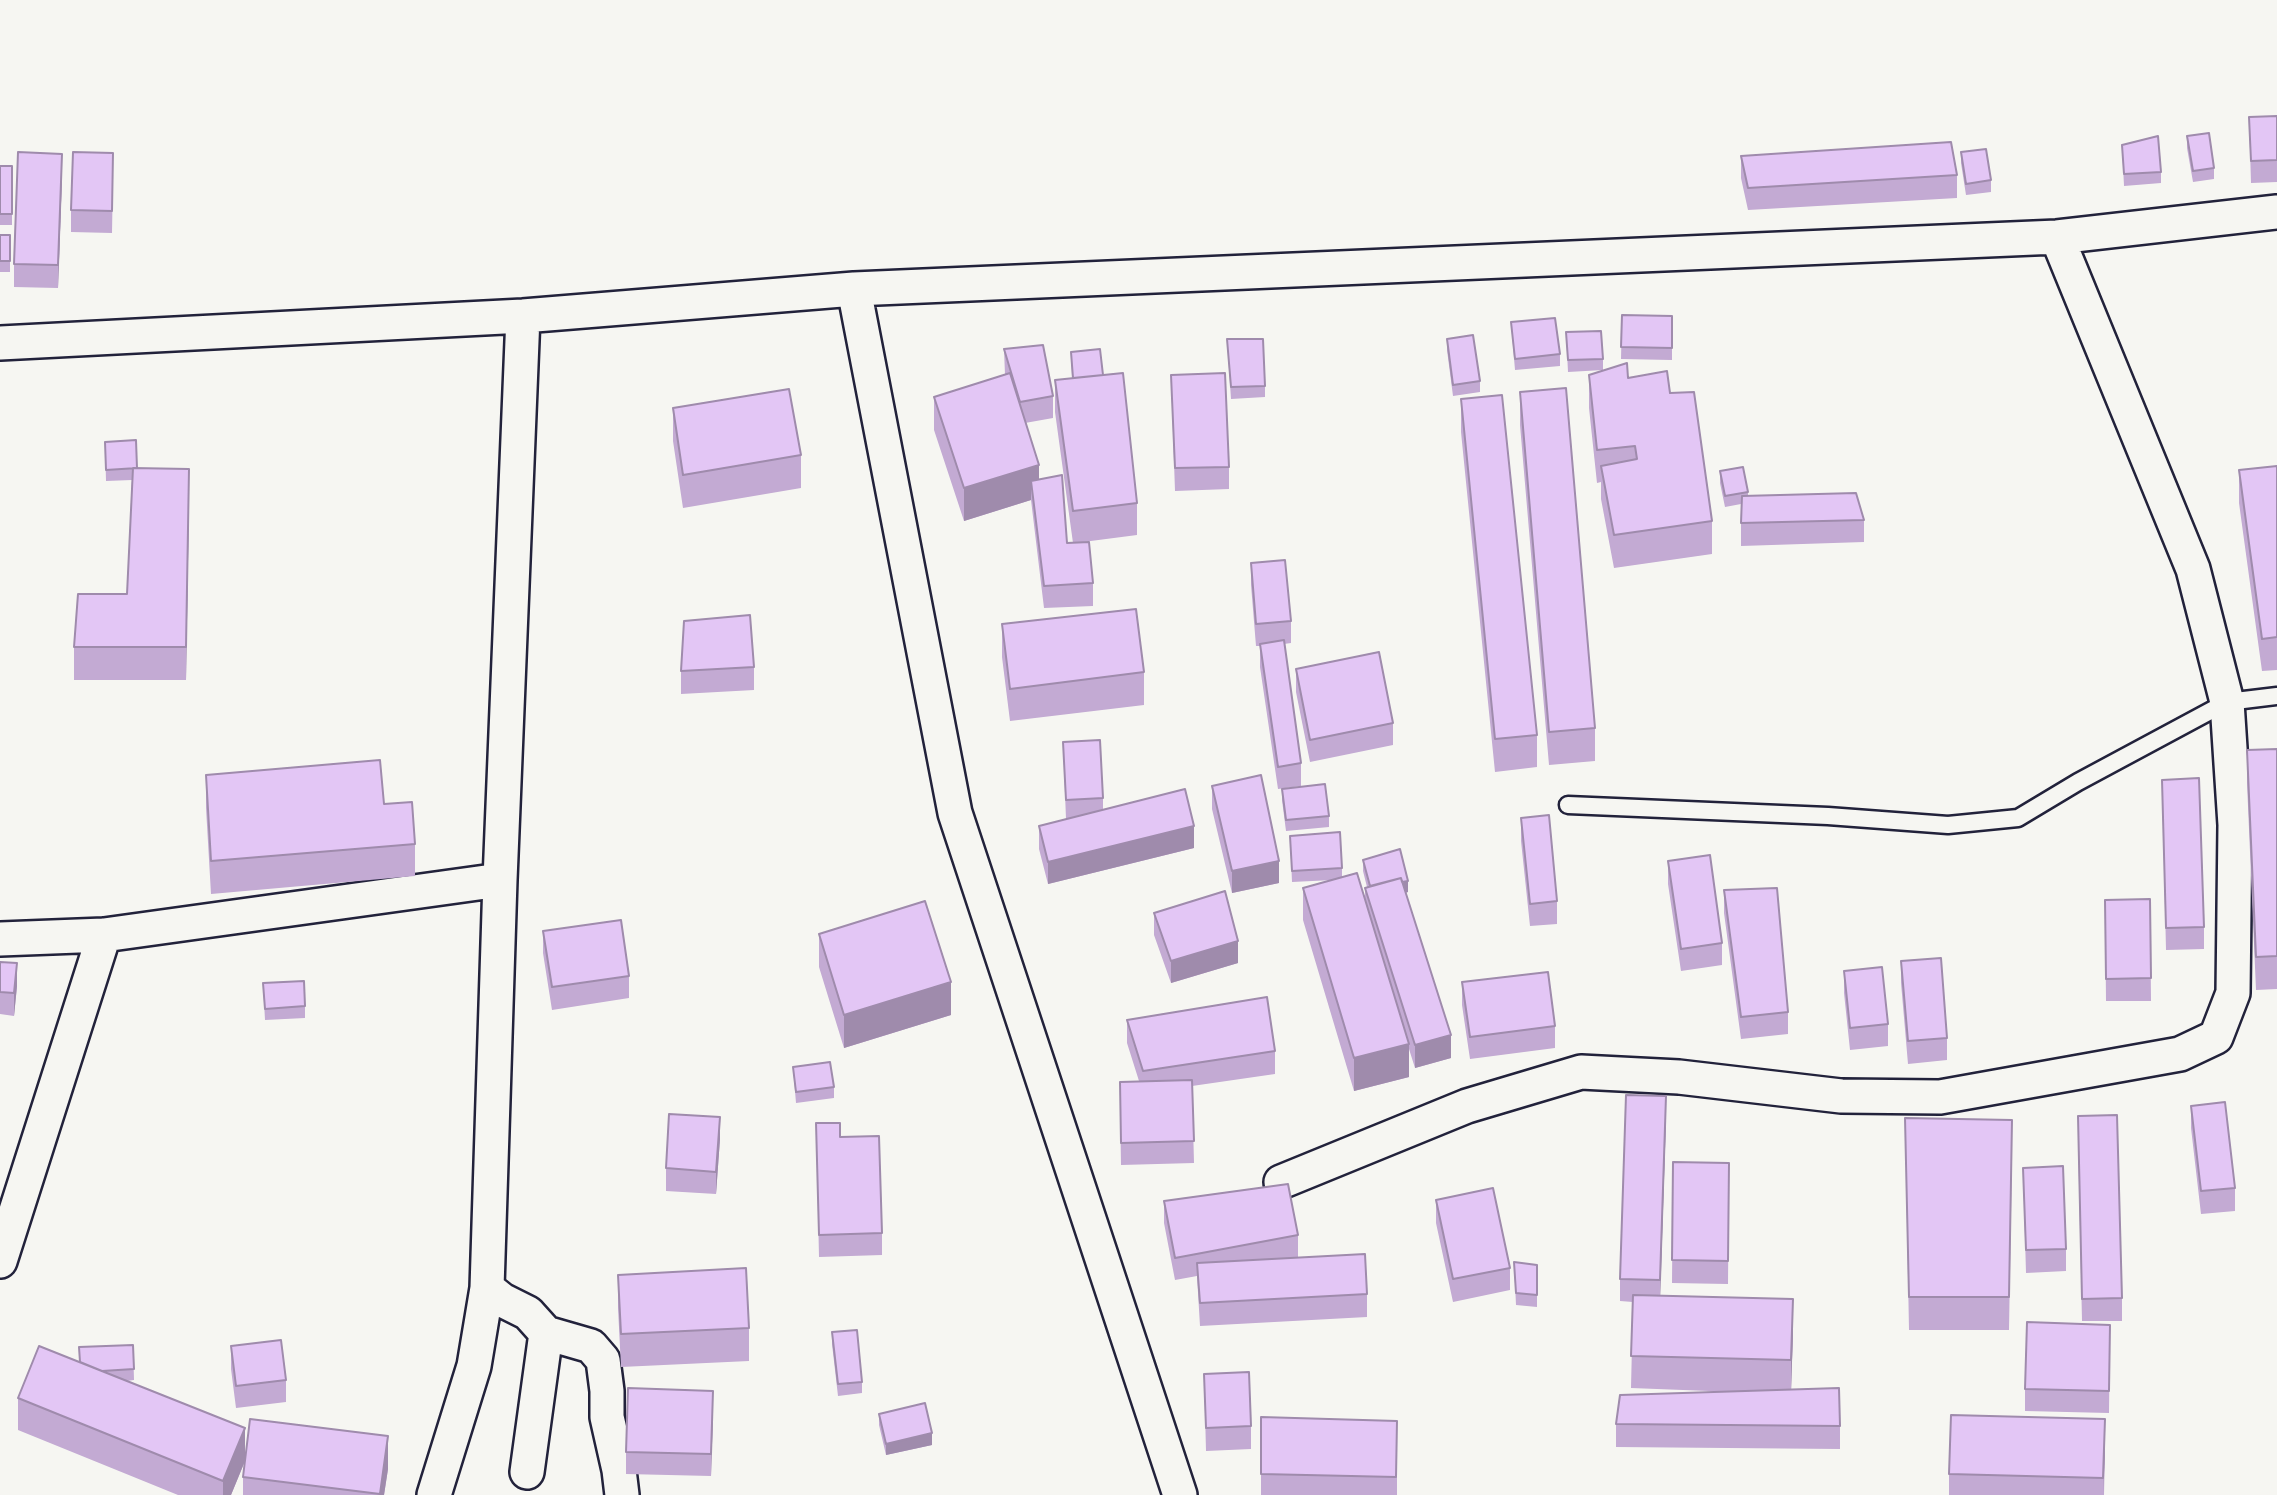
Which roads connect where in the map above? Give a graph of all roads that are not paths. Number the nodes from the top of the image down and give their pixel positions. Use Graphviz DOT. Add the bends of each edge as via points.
graph roads {
  1 [pos="2277,212"];
  2 [pos="2057,237"];
  3 [pos="854,289"];
  4 [pos="523,316"];
  5 [pos="0,343"];
  6 [pos="2277,696"];
  7 [pos="2227,702"];
  8 [pos="1568,805"];
  9 [pos="500,880"];
  10 [pos="104,935"];
  11 [pos="0,939"];
  12 [pos="1282,1182"];
  13 [pos="0,1261"];
  14 [pos="487,1288"];
  15 [pos="546,1333"];
  16 [pos="527,1472"];
  17 [pos="434,1495"];
  18 [pos="622,1495"];
  19 [pos="1180,1495"];
  1 -- 2 [label="street"];
  2 -- 3 [label="street"];
  2 -- 7 [label="street" via="2193,569"];
  3 -- 4 [label="street"];
  3 -- 19 [label="street" via="956,813"];
  4 -- 5 [label="street"];
  4 -- 9 [label="street"];
  6 -- 7 [label="lane"];
  7 -- 8 [label="lane" via="2018,818 1948,825"];
  7 -- 12 [label="street" via="2235,825 2233,993 2216,1037 2180,1054 1940,1097 1841,1096 1679,1077 1581,1072 1467,1106"];
  9 -- 10 [label="street"];
  9 -- 14 [label="street"];
  10 -- 11 [label="street"];
  10 -- 13 [label="street"];
  14 -- 15 [label="street" via="528,1313"];
  14 -- 17 [label="street" via="474,1366"];
  15 -- 16 [label="street"];
  15 -- 18 [label="street" via="592,1346 603,1360 607,1417"];
}
